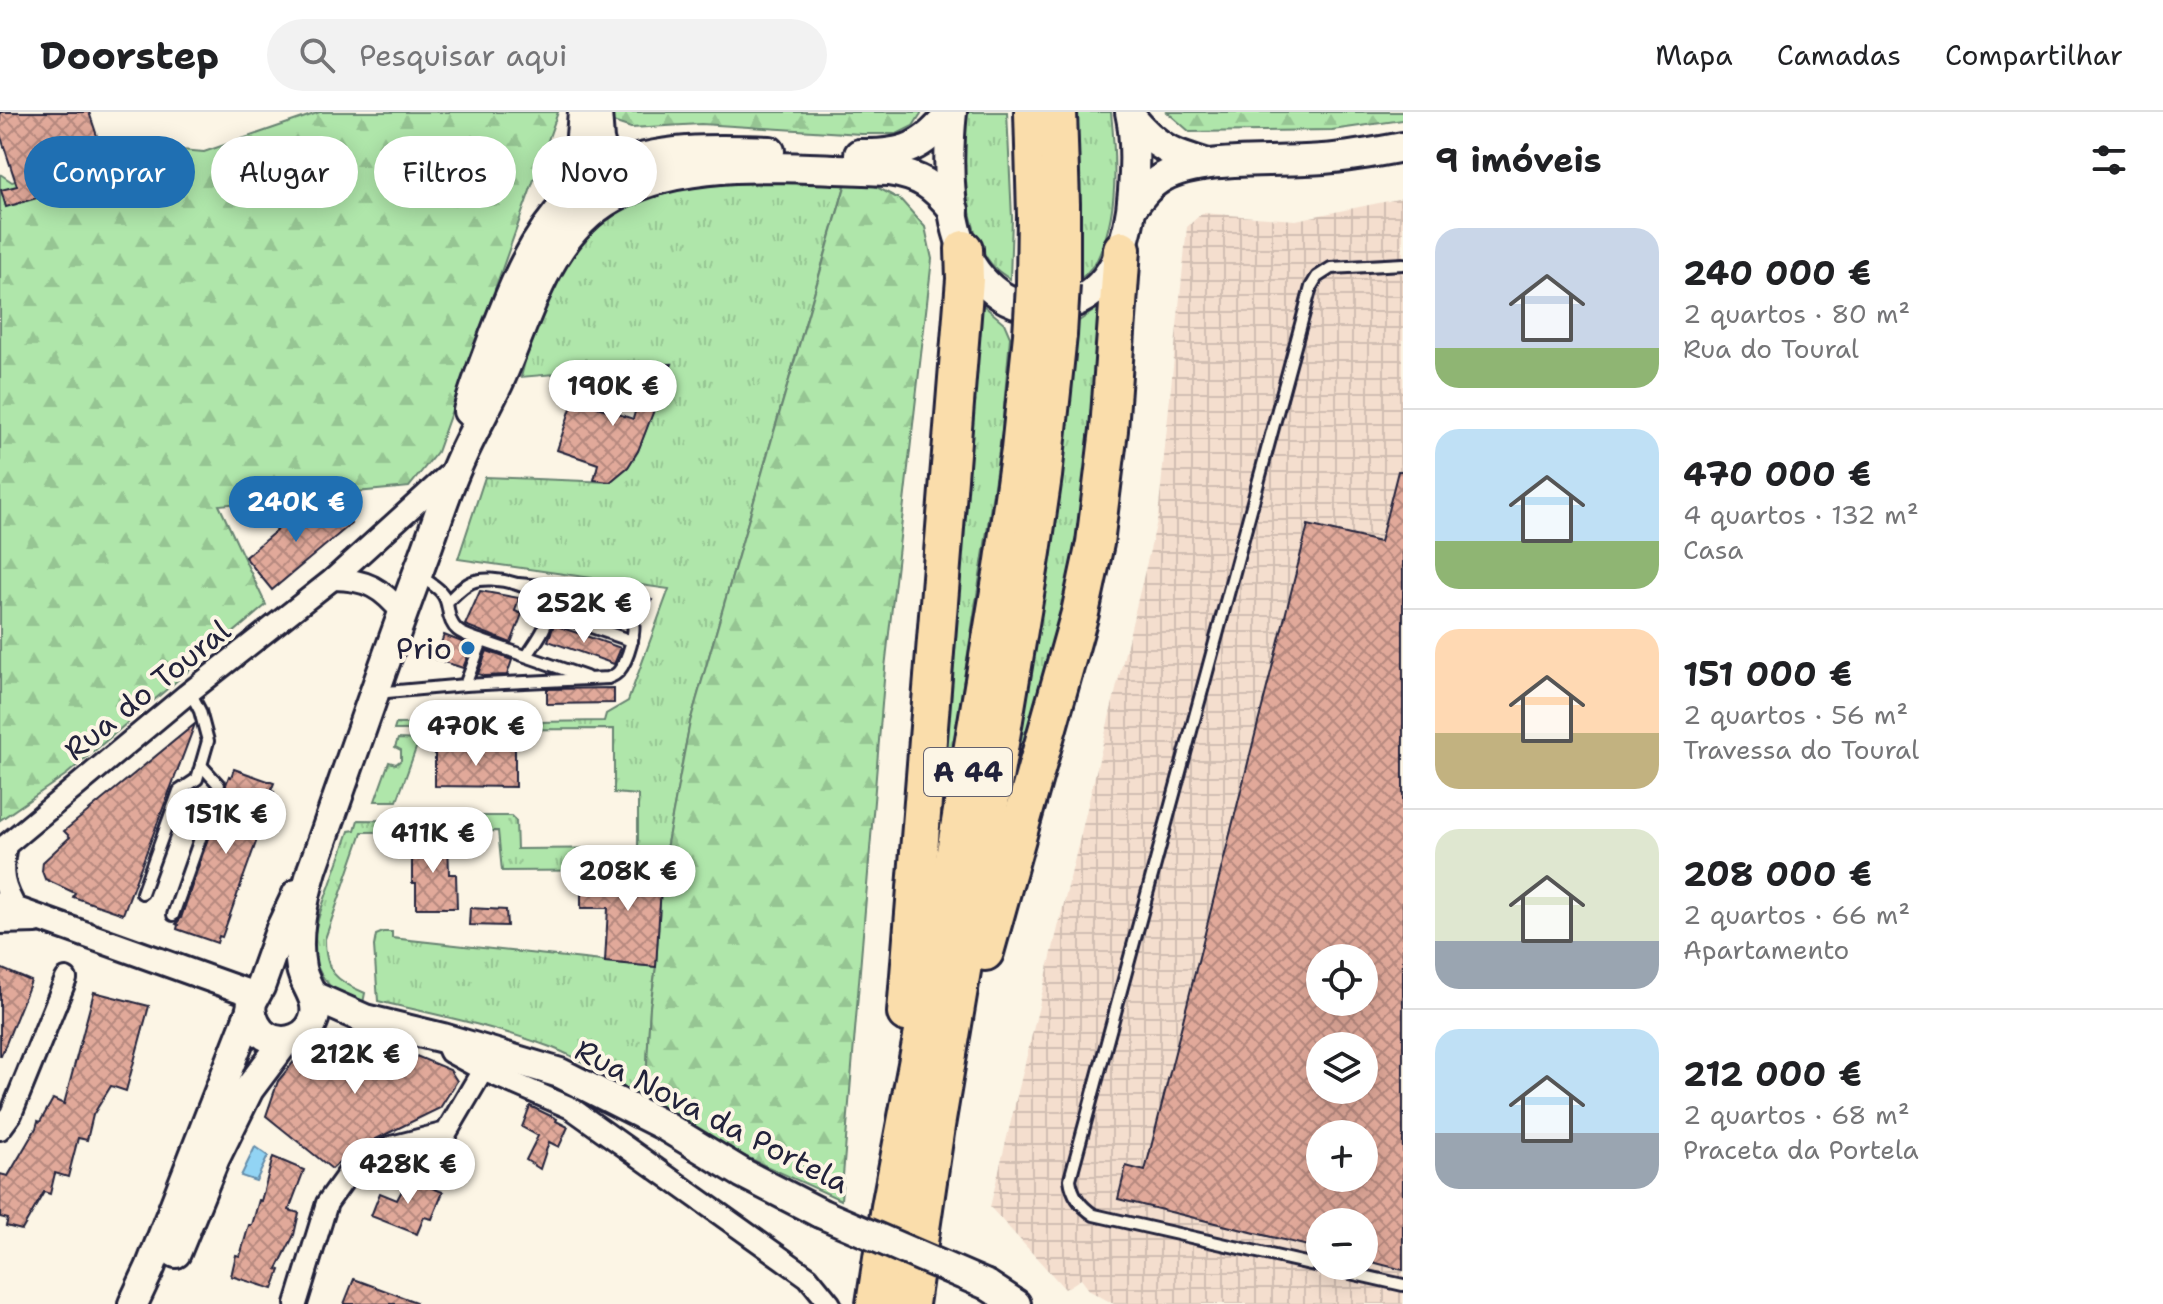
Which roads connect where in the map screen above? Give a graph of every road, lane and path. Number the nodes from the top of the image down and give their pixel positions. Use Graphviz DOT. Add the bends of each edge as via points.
graph roads {
  1 [pos="581,112"];
  2 [pos="599,112"];
  3 [pos="951,112"];
  4 [pos="1033,112"];
  5 [pos="1058,112"];
  6 [pos="1131,115"];
  7 [pos="579,136"];
  8 [pos="601,136"];
  9 [pos="1399,150"];
  10 [pos="657,155"];
  11 [pos="1209,164"];
  12 [pos="657,179"];
  13 [pos="569,208"];
  14 [pos="592,208"];
  15 [pos="1132,208"];
  16 [pos="954,210"];
  17 [pos="964,249"];
  18 [pos="1122,249"];
  19 [pos="1403,264"];
  20 [pos="1048,285"];
  21 [pos="1045,335"];
  22 [pos="458,466"];
  23 [pos="417,574"];
  24 [pos="333,579"];
  25 [pos="518,584"];
  26 [pos="447,602"];
  27 [pos="548,612"];
  28 [pos="403,614"];
  29 [pos="482,641"];
  30 [pos="632,641"];
  31 [pos="527,656"];
  32 [pos="592,679"];
  33 [pos="465,685"];
  34 [pos="190,692"];
  35 [pos="374,693"];
  36 [pos="201,765"];
  37 [pos="3,847"];
  38 [pos="312,870"];
  39 [pos="142,893"];
  40 [pos="6,913"];
  41 [pos="173,915"];
  42 [pos="66,979"];
  43 [pos="309,991"];
  44 [pos="256,997"];
  45 [pos="365,1019"];
  46 [pos="296,1036"];
  47 [pos="443,1038"];
  48 [pos="483,1070"];
  49 [pos="4,1118"];
  50 [pos="936,1126"];
  51 [pos="890,1207"];
  52 [pos="1403,1285"];
  53 [pos="133,1304"];
  54 [pos="155,1304"];
  55 [pos="296,1304"];
  56 [pos="830,1304"];
  57 [pos="875,1304"];
  58 [pos="910,1304"];
  59 [pos="1016,1304"];
  1 -- 7 [label="street"];
  2 -- 8 [label="street"];
  3 -- 10 [label="main road" via="923,142 882,155 701,149"];
  3 -- 16 [label="main road"];
  4 -- 20 [label="highway, A 44" via="1036,215"];
  5 -- 20 [label="highway, A 44" via="1061,190"];
  6 -- 11 [label="main road" via="1160,146"];
  6 -- 15 [label="main road"];
  9 -- 11 [label="main road"];
  11 -- 15 [label="main road" via="1162,177"];
  12 -- 16 [label="main road" via="735,169 888,171 931,185"];
  13 -- 22 [label="main road" via="544,229 514,285 472,395"];
  14 -- 22 [label="main road" via="540,283"];
  15 -- 18 [label="main road"];
  16 -- 17 [label="main road"];
  17 -- 18 [label="main road" via="990,288 1008,301 1051,307 1087,295 1102,282"];
  17 -- 51 [label="highway"];
  18 -- 50 [label="highway" via="1095,543"];
  19 -- 52 [label="lane" via="1331,268 1311,287 1070,1179 1083,1208 1094,1215"];
  20 -- 21 [label="highway, A 44, bridge"];
  21 -- 50 [label="highway, A 44" via="1047,445"];
  21 -- 51 [label="highway, A 44" via="1020,449 938,953"];
  22 -- 23 [label="main road"];
  22 -- 24 [label="street, Rua do Toural"];
  23 -- 26 [label="lane"];
  23 -- 28 [label="main road"];
  24 -- 28 [label="street" via="375,587"];
  24 -- 34 [label="street, Rua do Toural"];
  25 -- 26 [label="lane" via="489,578 474,581"];
  25 -- 27 [label="lane" via="537,593"];
  25 -- 30 [label="lane" via="542,586 626,614 635,624"];
  26 -- 29 [label="lane" via="453,627"];
  27 -- 30 [label="lane"];
  27 -- 31 [label="lane"];
  28 -- 35 [label="main road"];
  29 -- 31 [label="lane"];
  29 -- 33 [label="lane"];
  30 -- 32 [label="lane" via="622,669 608,678"];
  31 -- 32 [label="lane"];
  32 -- 33 [label="lane"];
  33 -- 35 [label="lane"];
  34 -- 36 [label="lane" via="208,741"];
  34 -- 37 [label="street, Rua do Toural"];
  35 -- 38 [label="main road"];
  36 -- 39 [label="lane" via="197,779 179,791"];
  36 -- 41 [label="lane" via="219,785"];
  37 -- 40 [label="street"];
  38 -- 43 [label="main road" via="299,947"];
  38 -- 44 [label="main road" via="281,928"];
  40 -- 44 [label="street" via="47,922"];
  42 -- 49 [label="street"];
  43 -- 44 [label="main road" via="297,980 277,978"];
  43 -- 45 [label="main road, Rua Nova da Portela"];
  43 -- 46 [label="main road" via="315,1014"];
  44 -- 46 [label="main road" via="258,1028 265,1035 274,1040"];
  44 -- 53 [label="main road"];
  45 -- 46 [label="main road, Rua Nova da Portela"];
  45 -- 47 [label="main road, Rua Nova da Portela"];
  46 -- 54 [label="main road" via="249,1089"];
  47 -- 48 [label="street" via="450,1052"];
  47 -- 59 [label="main road, Rua Nova da Portela, bridge" via="560,1073 820,1213 987,1285"];
  48 -- 55 [label="street" via="446,1133 391,1147 353,1167 327,1203"];
  48 -- 56 [label="street" via="571,1108 808,1277"];
  50 -- 58 [label="highway, A 44"];
  51 -- 57 [label="highway, A 44"];
}
